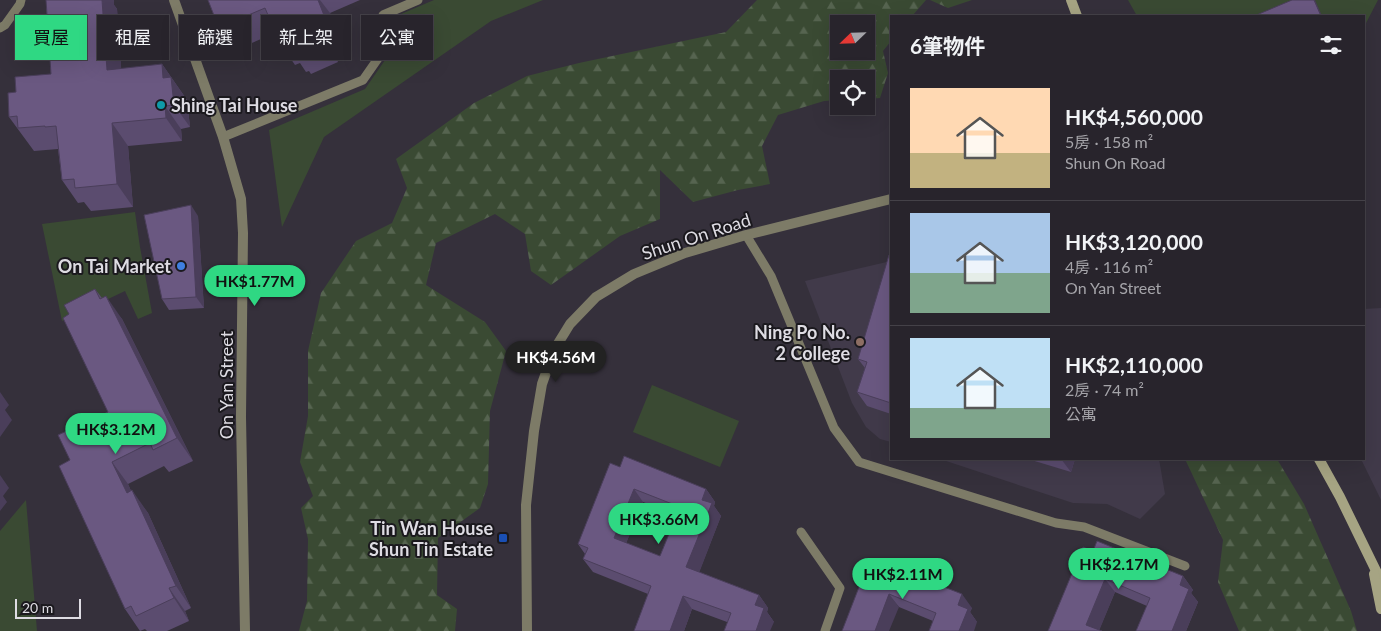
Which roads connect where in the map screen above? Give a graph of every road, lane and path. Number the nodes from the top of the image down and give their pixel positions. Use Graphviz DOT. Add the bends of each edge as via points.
graph roads {
  1 [pos="20,0"];
  2 [pos="174,0"];
  3 [pos="418,0"];
  4 [pos="1071,0"];
  5 [pos="1077,15"];
  6 [pos="0,28"];
  7 [pos="223,137"];
  8 [pos="890,199"];
  9 [pos="746,236"];
  10 [pos="1321,460"];
  11 [pos="801,532"];
  12 [pos="1186,566"];
  13 [pos="1373,566"];
  14 [pos="1381,582"];
  15 [pos="1381,609"];
  16 [pos="245,631"];
  17 [pos="526,631"];
  18 [pos="824,631"];
  1 -- 6 [label="lane"];
  2 -- 7 [label="street, On Yan Street"];
  3 -- 7 [label="lane" via="383,15 393,37 363,80"];
  4 -- 5 [label="main road"];
  7 -- 16 [label="street, On Yan Street" via="241,199 243,233 241,417"];
  8 -- 9 [label="street, Shun On Road"];
  9 -- 12 [label="lane" via="771,276 834,428 859,462 1056,523 1084,527"];
  9 -- 17 [label="street, Shun On Road" via="685,253 634,274 596,297 570,324 554,350 542,384 528,484"];
  10 -- 13 [label="main road"];
  11 -- 18 [label="lane" via="840,588"];
  13 -- 14 [label="main road"];
  13 -- 15 [label="main road"];
}
